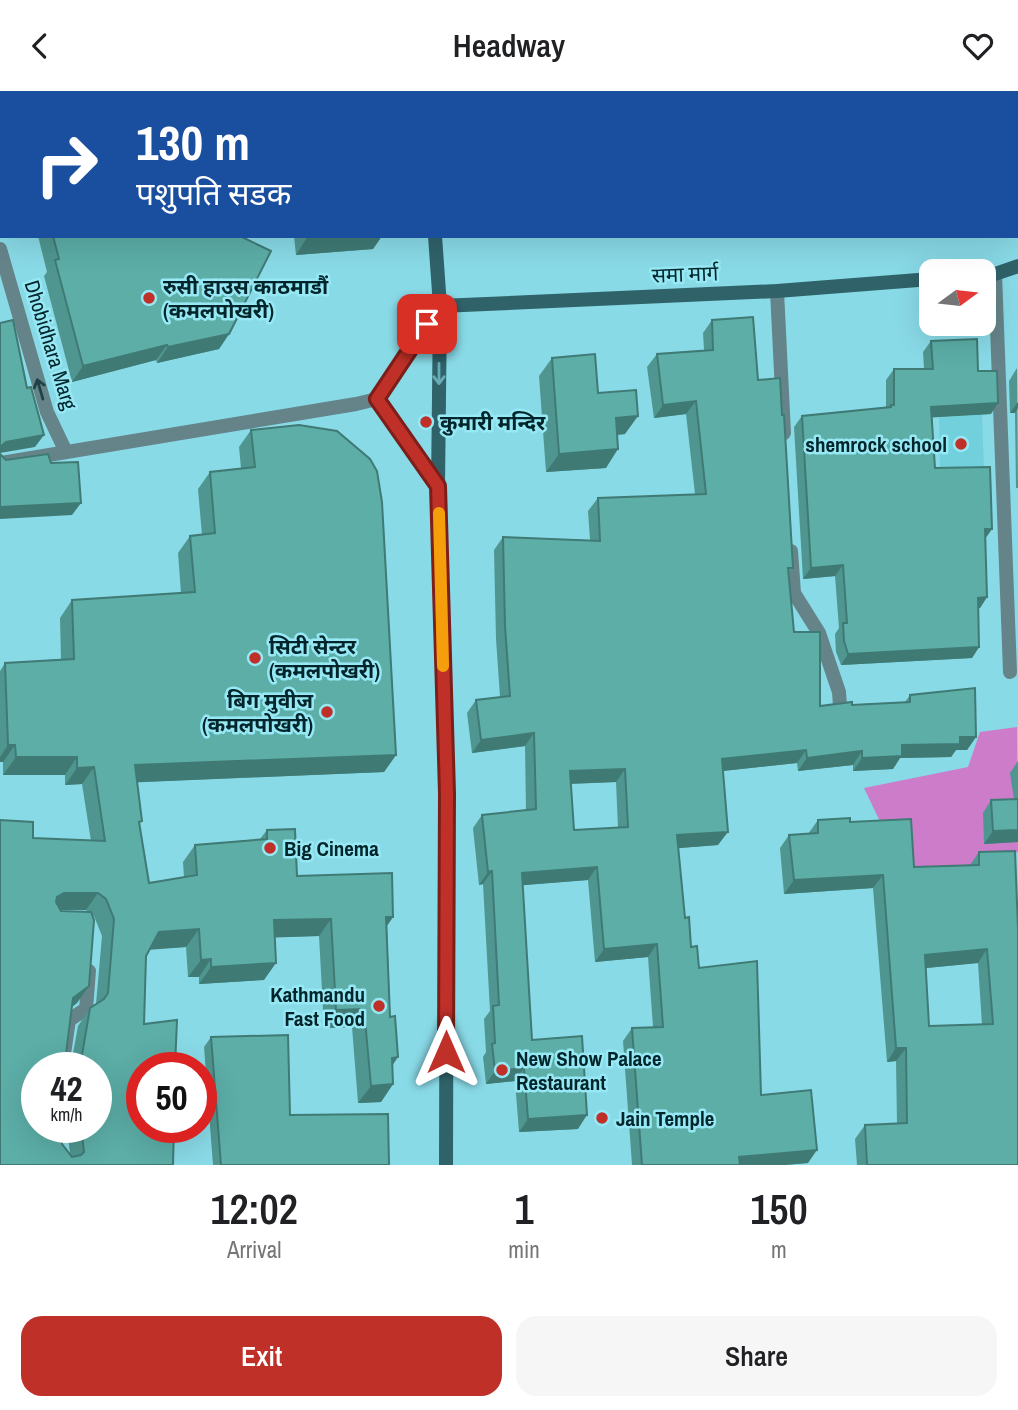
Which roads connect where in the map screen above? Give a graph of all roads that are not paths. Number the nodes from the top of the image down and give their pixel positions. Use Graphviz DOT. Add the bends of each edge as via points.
graph roads {
  1 [pos="435,238"];
  2 [pos="0,249"];
  3 [pos="1018,266"];
  4 [pos="996,273"];
  5 [pos="919,280"];
  6 [pos="777,291"];
  7 [pos="440,306"];
  8 [pos="992,336"];
  9 [pos="377,399"];
  10 [pos="785,448"];
  11 [pos="66,452"];
  12 [pos="0,463"];
  13 [pos="438,486"];
  14 [pos="791,542"];
  15 [pos="1010,672"];
  16 [pos="840,706"];
  17 [pos="90,961"];
  18 [pos="64,1052"];
  19 [pos="446,1165"];
  1 -- 7 [label="main road"];
  11 -- 2 [label="street, Dhobidhara Marg, one-way" via="47,412"];
  3 -- 4 [label="main road"];
  5 -- 6 [label="main road, समा मार्ग"];
  6 -- 7 [label="main road, समा मार्ग"];
  6 -- 10 [label="street"];
  7 -- 9 [label="main road"];
  7 -- 13 [label="main road, one-way"];
  8 -- 15 [label="street"];
  9 -- 11 [label="street"];
  9 -- 13 [label="main road"];
  11 -- 12 [label="street"];
  13 -- 19 [label="main road" via="447,793"];
  14 -- 16 [label="street" via="794,593 820,633"];
  17 -- 18 [label="street" via="86,1009 69,1020"];
}
